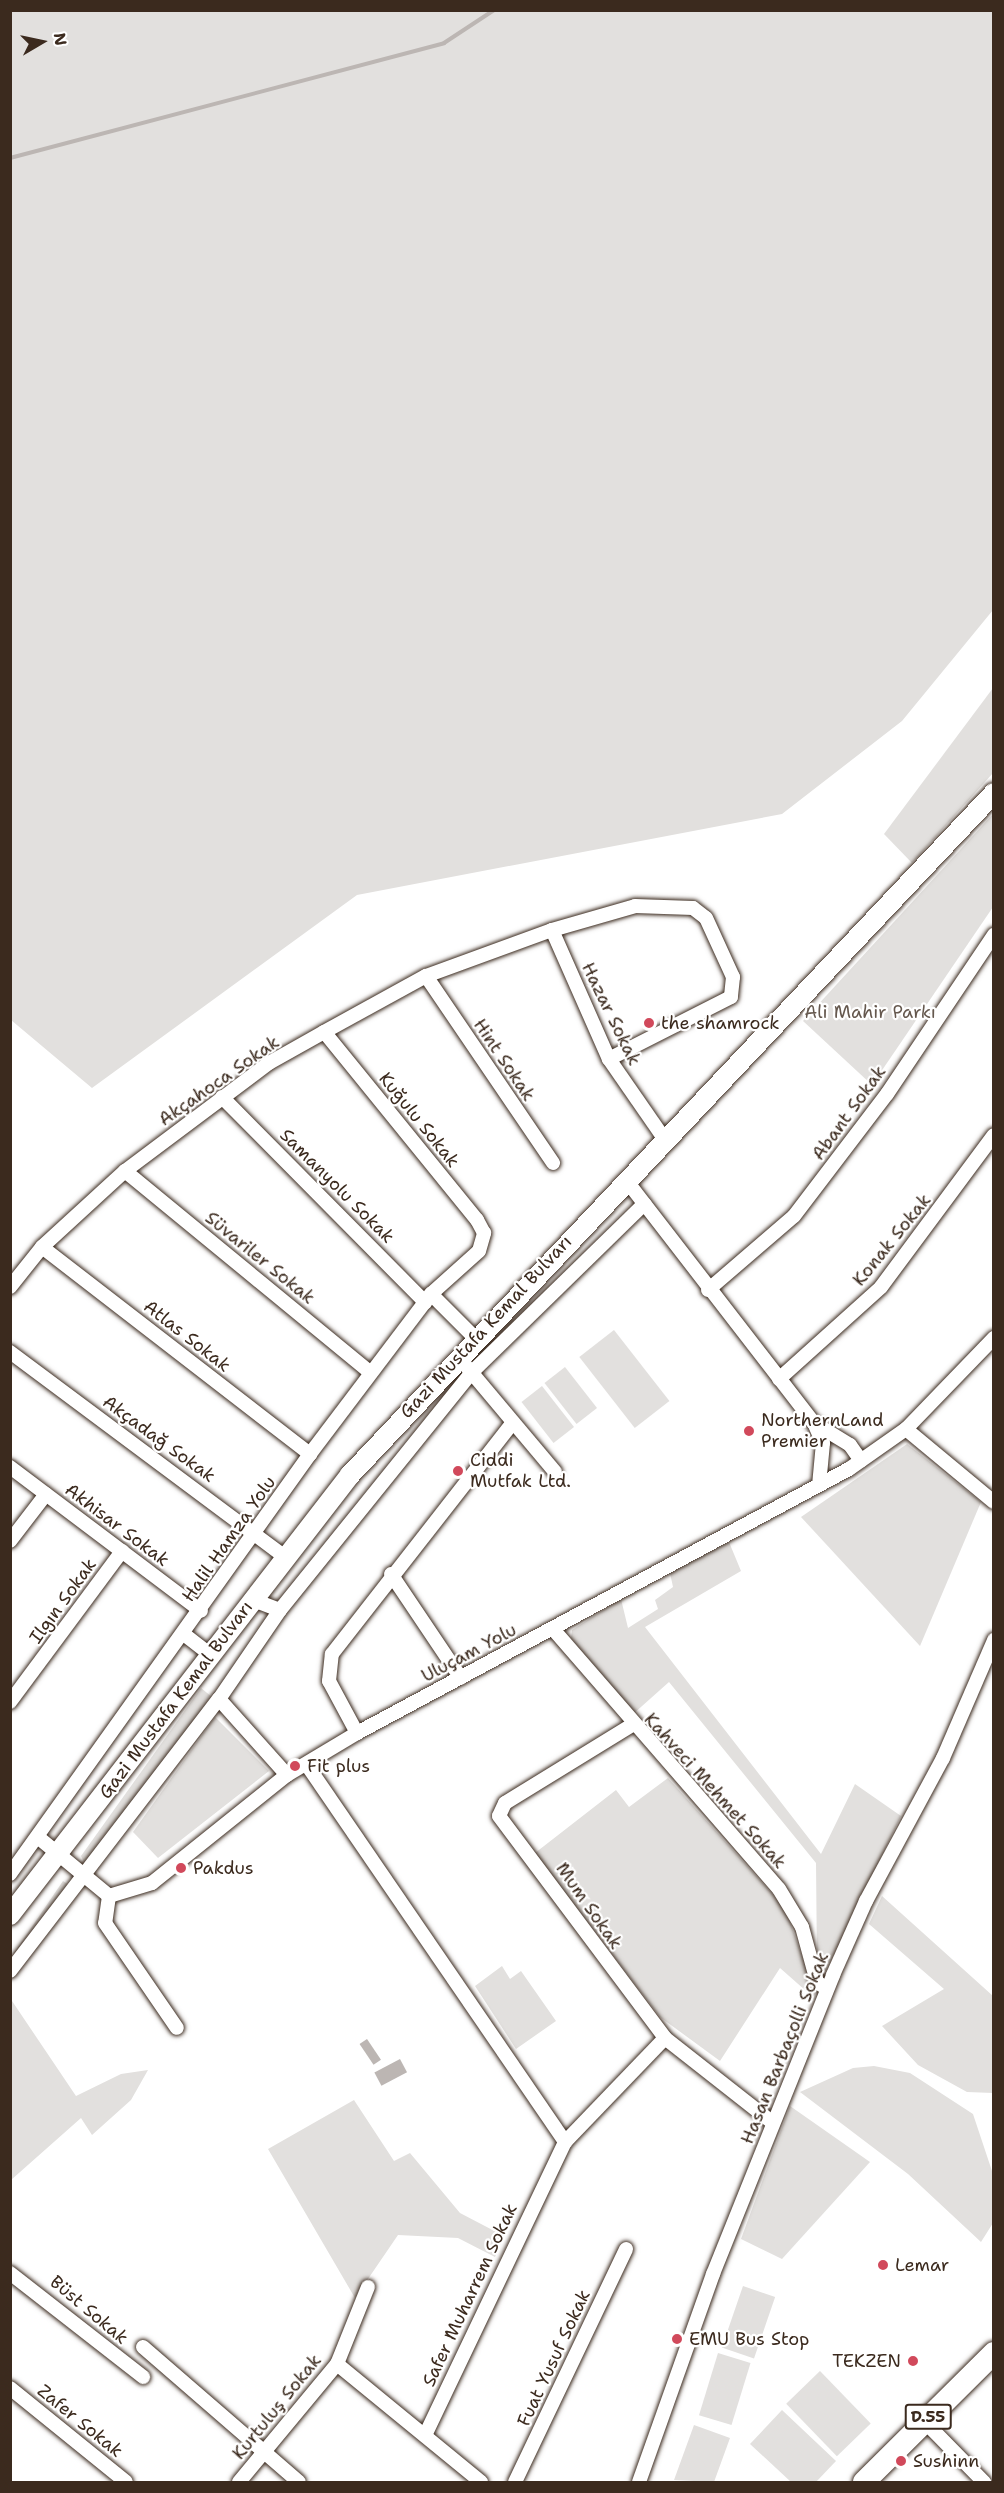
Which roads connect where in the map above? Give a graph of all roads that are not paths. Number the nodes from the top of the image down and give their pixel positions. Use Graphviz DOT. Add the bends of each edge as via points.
graph roads {
  1 [pos="993,793"];
  2 [pos="552,930"];
  3 [pos="992,943"];
  4 [pos="426,976"];
  5 [pos="324,1032"];
  6 [pos="609,1059"];
  7 [pos="222,1096"];
  8 [pos="993,1135"];
  9 [pos="665,1140"];
  10 [pos="553,1163"];
  11 [pos="125,1171"];
  12 [pos="626,1180"];
  13 [pos="644,1204"];
  14 [pos="484,1233"];
  15 [pos="42,1247"];
  16 [pos="10,1287"];
  17 [pos="708,1290"];
  18 [pos="428,1298"];
  19 [pos="475,1338"];
  20 [pos="993,1338"];
  21 [pos="10,1352"];
  22 [pos="459,1356"];
  23 [pos="371,1373"];
  24 [pos="471,1373"];
  25 [pos="779,1379"];
  26 [pos="814,1423"];
  27 [pos="512,1424"];
  28 [pos="906,1429"];
  29 [pos="310,1454"];
  30 [pos="861,1461"];
  31 [pos="10,1467"];
  32 [pos="555,1472"];
  33 [pos="819,1485"];
  34 [pos="46,1494"];
  35 [pos="993,1502"];
  36 [pos="255,1532"];
  37 [pos="10,1541"];
  38 [pos="122,1551"];
  39 [pos="284,1556"];
  40 [pos="391,1574"];
  41 [pos="251,1599"];
  42 [pos="280,1610"];
  43 [pos="201,1611"];
  44 [pos="552,1629"];
  45 [pos="185,1635"];
  46 [pos="993,1640"];
  47 [pos="209,1654"];
  48 [pos="461,1678"];
  49 [pos="219,1699"];
  50 [pos="10,1702"];
  51 [pos="632,1725"];
  52 [pos="357,1733"];
  53 [pos="307,1765"];
  54 [pos="287,1775"];
  55 [pos="39,1838"];
  56 [pos="58,1859"];
  57 [pos="10,1874"];
  58 [pos="82,1878"];
  59 [pos="109,1896"];
  60 [pos="25,1900"];
  61 [pos="10,1915"];
  62 [pos="10,1928"];
  63 [pos="12,1965"];
  64 [pos="827,1989"];
  65 [pos="177,2028"];
  66 [pos="665,2038"];
  67 [pos="773,2123"];
  68 [pos="565,2142"];
  69 [pos="626,2249"];
  70 [pos="10,2273"];
  71 [pos="368,2287"];
  72 [pos="143,2347"];
  73 [pos="993,2353"];
  74 [pos="162,2364"];
  75 [pos="337,2364"];
  76 [pos="10,2388"];
  77 [pos="924,2421"];
  78 [pos="425,2435"];
  79 [pos="264,2453"];
  80 [pos="126,2482"];
  81 [pos="239,2482"];
  82 [pos="299,2482"];
  83 [pos="481,2482"];
  84 [pos="515,2482"];
  85 [pos="639,2482"];
  86 [pos="864,2482"];
  87 [pos="984,2482"];
  1 -- 9 [label="main road, Gazi Mustafa Kemal Bulvarı"];
  2 -- 4 [label="street, Akçahoca Sokak"];
  2 -- 6 [label="street, Hazar Sokak"];
  2 -- 6 [label="street, Akçahoca Sokak" via="635,906 693,908 706,918 733,977 731,997"];
  3 -- 17 [label="street, Abant Sokak" via="887,1094 794,1216"];
  4 -- 5 [label="street, Akçahoca Sokak"];
  4 -- 10 [label="street, Hint Sokak"];
  5 -- 7 [label="street, Akçahoca Sokak"];
  5 -- 14 [label="street, Kuğulu Sokak"];
  6 -- 9 [label="street, Hazar Sokak"];
  7 -- 11 [label="street, Akçahoca Sokak"];
  7 -- 18 [label="street, Samanyolu Sokak"];
  8 -- 25 [label="street, Konak Sokak" via="881,1287"];
  9 -- 12 [label="main road, Gazi Mustafa Kemal Bulvarı"];
  11 -- 15 [label="street, Akçahoca Sokak"];
  11 -- 23 [label="street, Süvariler Sokak"];
  12 -- 13 [label="street"];
  12 -- 19 [label="main road, Gazi Mustafa Kemal Bulvarı"];
  13 -- 17 [label="street"];
  13 -- 24 [label="street"];
  14 -- 18 [label="street, Halil Hamza Yolu" via="479,1251"];
  15 -- 16 [label="street, Akçahoca Sokak"];
  15 -- 29 [label="street, Atlas Sokak"];
  17 -- 25 [label="street"];
  18 -- 19 [label="street, Samanyolu Sokak"];
  18 -- 23 [label="street, Halil Hamza Yolu"];
  19 -- 22 [label="main road, Gazi Mustafa Kemal Bulvarı"];
  20 -- 28 [label="street, Uluçam Yolu"];
  21 -- 36 [label="street, Akçadağ Sokak"];
  22 -- 24 [label="street"];
  22 -- 39 [label="main road, Gazi Mustafa Kemal Bulvarı"];
  23 -- 29 [label="street, Halil Hamza Yolu"];
  24 -- 27 [label="street"];
  24 -- 42 [label="street"];
  25 -- 26 [label="street"];
  26 -- 30 [label="street" via="850,1444"];
  26 -- 33 [label="street" via="823,1443"];
  27 -- 32 [label="street"];
  27 -- 40 [label="street"];
  28 -- 30 [label="street, Uluçam Yolu"];
  28 -- 35 [label="street"];
  29 -- 36 [label="street, Halil Hamza Yolu"];
  30 -- 33 [label="street, Uluçam Yolu"];
  31 -- 34 [label="street, Akhisar Sokak"];
  33 -- 44 [label="street, Uluçam Yolu"];
  34 -- 37 [label="street"];
  34 -- 38 [label="street, Akhisar Sokak"];
  36 -- 39 [label="street, Akçadağ Sokak"];
  36 -- 43 [label="street, Halil Hamza Yolu"];
  38 -- 43 [label="street, Akhisar Sokak"];
  38 -- 50 [label="street, Ilgın Sokak"];
  39 -- 41 [label="main road, Gazi Mustafa Kemal Bulvarı"];
  40 -- 48 [label="street"];
  40 -- 52 [label="street" via="332,1654 327,1668"];
  41 -- 42 [label="street"];
  41 -- 47 [label="main road, Gazi Mustafa Kemal Bulvarı"];
  42 -- 49 [label="street"];
  43 -- 45 [label="street, Halil Hamza Yolu"];
  44 -- 48 [label="street, Uluçam Yolu"];
  44 -- 51 [label="street, Kahveci Mehmet Sokak"];
  45 -- 47 [label="street"];
  45 -- 55 [label="street, Halil Hamza Yolu"];
  46 -- 64 [label="street, Hasan Barbaçolli Sokak" via="944,1758 866,1901"];
  47 -- 56 [label="main road, Gazi Mustafa Kemal Bulvarı"];
  48 -- 52 [label="street, Uluçam Yolu"];
  49 -- 54 [label="street"];
  49 -- 58 [label="street"];
  51 -- 64 [label="street, Kahveci Mehmet Sokak" via="792,1907 810,1968"];
  51 -- 66 [label="street, Mum Sokak" via="505,1803 499,1816"];
  52 -- 53 [label="street, Uluçam Yolu"];
  53 -- 54 [label="street, Uluçam Yolu"];
  53 -- 68 [label="street"];
  54 -- 59 [label="street, Uluçam Yolu" via="152,1883"];
  55 -- 56 [label="street"];
  55 -- 57 [label="street, Halil Hamza Yolu"];
  56 -- 58 [label="street"];
  56 -- 60 [label="main road, Gazi Mustafa Kemal Bulvarı"];
  58 -- 59 [label="street"];
  58 -- 63 [label="street"];
  59 -- 65 [label="street" via="105,1923"];
  60 -- 61 [label="main road, Gazi Mustafa Kemal Bulvarı"];
  60 -- 62 [label="main road, Gazi Mustafa Kemal Bulvarı"];
  64 -- 67 [label="street, Hasan Barbaçolli Sokak"];
  66 -- 67 [label="street, Mum Sokak"];
  66 -- 68 [label="street, Safer Muharrem Sokak"];
  67 -- 85 [label="street, Hasan Barbaçolli Sokak"];
  68 -- 78 [label="street, Safer Muharrem Sokak" via="548,2170"];
  69 -- 84 [label="street, Fuat Yusuf Sokak"];
  70 -- 74 [label="street, Büst Sokak" via="141,2376"];
  71 -- 75 [label="street, Kurtuluş Sokak"];
  72 -- 74 [label="street"];
  73 -- 77 [label="main road, D.55"];
  74 -- 79 [label="street"];
  75 -- 78 [label="street"];
  75 -- 79 [label="street, Kurtuluş Sokak"];
  76 -- 80 [label="street, Zafer Sokak"];
  77 -- 86 [label="main road, D.55"];
  77 -- 87 [label="street"];
  78 -- 83 [label="street"];
  79 -- 81 [label="street, Kurtuluş Sokak"];
  79 -- 82 [label="street"];
}
